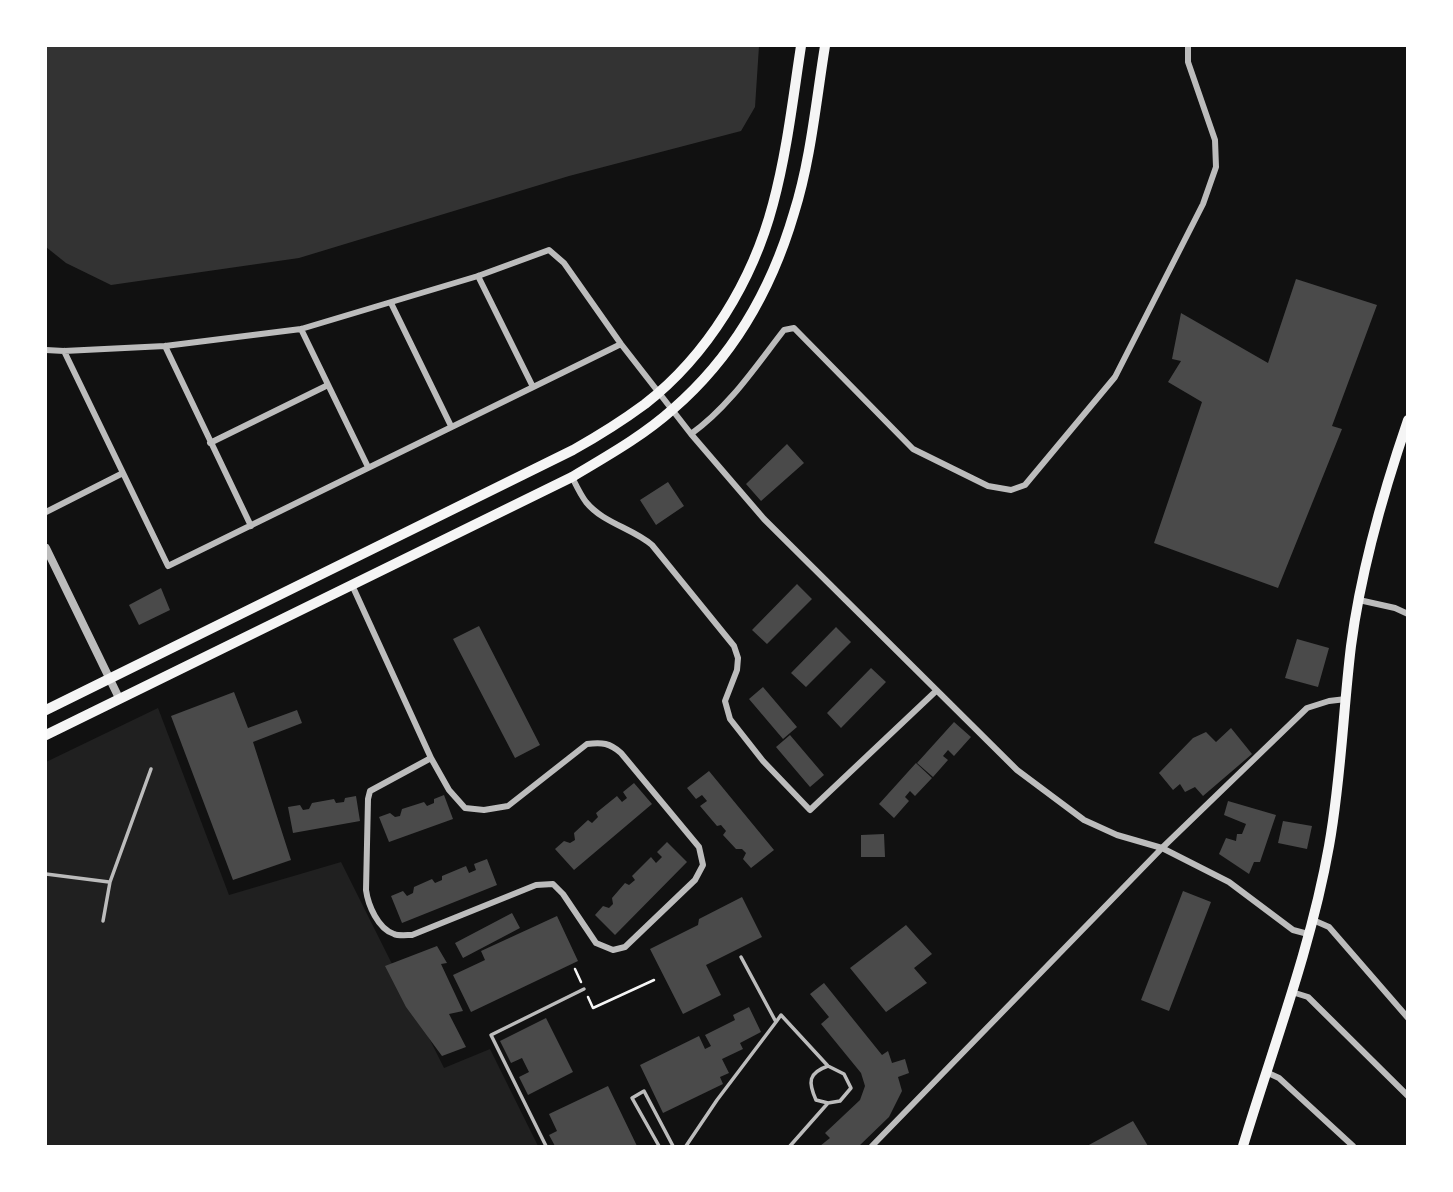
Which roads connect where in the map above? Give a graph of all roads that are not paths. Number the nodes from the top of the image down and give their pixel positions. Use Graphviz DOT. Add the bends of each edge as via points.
graph roads {
  1 [pos="801,46"];
  2 [pos="825,46"];
  3 [pos="1188,46"];
  4 [pos="478,276"];
  5 [pos="391,303"];
  6 [pos="300,329"];
  7 [pos="621,344"];
  8 [pos="165,346"];
  9 [pos="46,350"];
  10 [pos="64,351"];
  11 [pos="328,385"];
  12 [pos="533,387"];
  13 [pos="659,392"];
  14 [pos="673,409"];
  15 [pos="1408,420"];
  16 [pos="451,426"];
  17 [pos="691,433"];
  18 [pos="210,443"];
  19 [pos="369,467"];
  20 [pos="123,473"];
  21 [pos="572,477"];
  22 [pos="46,512"];
  23 [pos="251,526"];
  24 [pos="46,548"];
  25 [pos="352,585"];
  26 [pos="1359,600"];
  27 [pos="1408,614"];
  28 [pos="109,678"];
  29 [pos="936,691"];
  30 [pos="119,698"];
  31 [pos="1346,699"];
  32 [pos="46,710"];
  33 [pos="46,735"];
  34 [pos="431,758"];
  35 [pos="151,769"];
  36 [pos="1161,848"];
  37 [pos="46,874"];
  38 [pos="110,882"];
  39 [pos="1312,919"];
  40 [pos="103,921"];
  41 [pos="1308,934"];
  42 [pos="741,957"];
  43 [pos="584,989"];
  44 [pos="1292,992"];
  45 [pos="1408,1018"];
  46 [pos="776,1022"];
  47 [pos="828,1066"];
  48 [pos="1266,1072"];
  49 [pos="1408,1096"];
  50 [pos="828,1103"];
  51 [pos="546,1146"];
  52 [pos="659,1146"];
  53 [pos="673,1146"];
  54 [pos="686,1146"];
  55 [pos="790,1146"];
  56 [pos="872,1146"];
  57 [pos="1243,1146"];
  58 [pos="1353,1146"];
  1 -- 13 [label="main road" via="780,175 754,256 736,295 706,341"];
  2 -- 14 [label="main road" via="804,172 777,263 729,349"];
  3 -- 17 [label="street" via="1188,62 1215,140 1216,167 1203,204 1115,377 1025,485 1011,490 988,486 913,449 794,328 784,330 738,388"];
  4 -- 5 [label="street"];
  4 -- 7 [label="street" via="549,250 564,263"];
  4 -- 12 [label="street"];
  5 -- 6 [label="street"];
  5 -- 16 [label="street"];
  6 -- 8 [label="street"];
  6 -- 11 [label="street"];
  7 -- 12 [label="street"];
  7 -- 13 [label="street"];
  8 -- 10 [label="street"];
  8 -- 18 [label="street"];
  9 -- 10 [label="street"];
  10 -- 20 [label="street"];
  11 -- 18 [label="street"];
  11 -- 19 [label="street"];
  12 -- 16 [label="street"];
  13 -- 14 [label="street"];
  13 -- 28 [label="main road" via="573,450"];
  14 -- 17 [label="street"];
  14 -- 21 [label="main road"];
  15 -- 26 [label="highway" via="1390,472"];
  16 -- 19 [label="street"];
  17 -- 29 [label="street" via="764,519"];
  18 -- 23 [label="street"];
  19 -- 23 [label="street"];
  20 -- 22 [label="street"];
  20 -- 23 [label="street" via="168,566"];
  21 -- 25 [label="main road"];
  21 -- 29 [label="street" via="586,502 652,545 734,646 737,670 725,701 730,719 810,810"];
  24 -- 28 [label="street"];
  25 -- 30 [label="main road"];
  25 -- 34 [label="street"];
  26 -- 27 [label="street"];
  26 -- 31 [label="highway"];
  28 -- 30 [label="street"];
  28 -- 32 [label="main road"];
  29 -- 36 [label="street" via="1017,770 1084,820"];
  30 -- 33 [label="main road"];
  31 -- 36 [label="street" via="1307,708"];
  31 -- 39 [label="highway" via="1329,844"];
  34 -- 34 [label="street" via="370,791 368,799 367,901 381,925 394,934 412,935 536,885 553,884 596,943 613,950 625,947 695,880 703,865 699,847 611,745 587,744 508,806 484,810 465,808"];
  35 -- 38 [label="lane"];
  36 -- 41 [label="street" via="1229,882 1293,930"];
  36 -- 56 [label="street"];
  37 -- 38 [label="lane"];
  38 -- 40 [label="lane"];
  39 -- 41 [label="highway"];
  39 -- 45 [label="street" via="1328,927"];
  41 -- 44 [label="highway"];
  42 -- 46 [label="lane"];
  43 -- 51 [label="lane" via="491,1035"];
  44 -- 48 [label="highway"];
  44 -- 49 [label="street" via="1308,997"];
  46 -- 47 [label="lane" via="781,1015"];
  46 -- 54 [label="lane"];
  47 -- 50 [label="lane" via="811,1077 810,1087 816,1100"];
  47 -- 50 [label="lane" via="844,1074 851,1088 840,1101"];
  48 -- 57 [label="highway"];
  48 -- 58 [label="street" via="1279,1078"];
  50 -- 55 [label="lane"];
  52 -- 53 [label="lane" via="632,1098 644,1091"];
}
